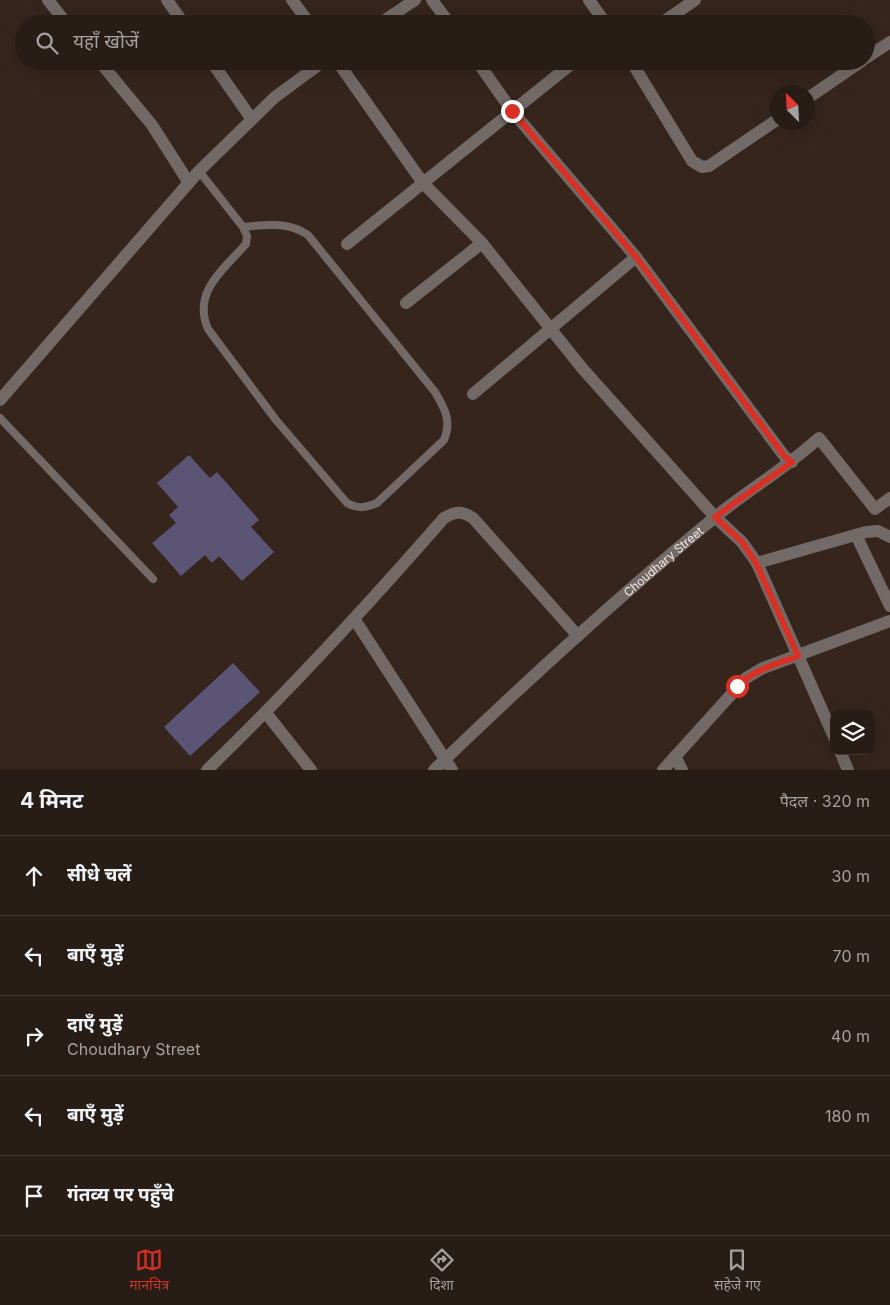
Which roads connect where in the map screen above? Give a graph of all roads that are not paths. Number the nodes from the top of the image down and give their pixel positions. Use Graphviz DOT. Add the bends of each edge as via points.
graph roads {
  1 [pos="48,0"];
  2 [pos="167,0"];
  3 [pos="292,0"];
  4 [pos="415,0"];
  5 [pos="432,0"];
  6 [pos="589,0"];
  7 [pos="695,0"];
  8 [pos="60,15"];
  9 [pos="178,15"];
  10 [pos="303,15"];
  11 [pos="392,15"];
  12 [pos="443,15"];
  13 [pos="600,15"];
  14 [pos="673,15"];
  15 [pos="890,42"];
  16 [pos="875,52"];
  17 [pos="106,70"];
  18 [pos="217,70"];
  19 [pos="311,70"];
  20 [pos="343,70"];
  21 [pos="483,70"];
  22 [pos="564,70"];
  23 [pos="636,70"];
  24 [pos="849,70"];
  25 [pos="815,93"];
  26 [pos="512,111"];
  27 [pos="251,118"];
  28 [pos="770,124"];
  29 [pos="199,171"];
  30 [pos="189,183"];
  31 [pos="423,184"];
  32 [pos="243,227"];
  33 [pos="482,243"];
  34 [pos="347,244"];
  35 [pos="636,257"];
  36 [pos="406,303"];
  37 [pos="550,328"];
  38 [pos="473,394"];
  39 [pos="0,400"];
  40 [pos="0,418"];
  41 [pos="792,462"];
  42 [pos="890,498"];
  43 [pos="715,517"];
  44 [pos="856,535"];
  45 [pos="890,537"];
  46 [pos="756,563"];
  47 [pos="153,579"];
  48 [pos="890,606"];
  49 [pos="355,620"];
  50 [pos="890,621"];
  51 [pos="578,636"];
  52 [pos="798,656"];
  53 [pos="266,713"];
  54 [pos="830,728"];
  55 [pos="842,755"];
  56 [pos="675,756"];
  57 [pos="448,765"];
  58 [pos="207,770"];
  59 [pos="311,770"];
  60 [pos="434,770"];
  61 [pos="663,770"];
  62 [pos="682,770"];
  63 [pos="848,770"];
  1 -- 8 [label="street"];
  2 -- 9 [label="street"];
  3 -- 10 [label="street"];
  4 -- 11 [label="street"];
  5 -- 12 [label="street"];
  6 -- 13 [label="street"];
  7 -- 14 [label="street"];
  15 -- 16 [label="street"];
  17 -- 30 [label="street" via="152,125"];
  18 -- 27 [label="street"];
  19 -- 27 [label="street"];
  20 -- 31 [label="street"];
  21 -- 26 [label="street"];
  22 -- 26 [label="street"];
  23 -- 28 [label="street" via="697,165 709,166"];
  24 -- 25 [label="street"];
  26 -- 31 [label="street"];
  26 -- 35 [label="street"];
  27 -- 29 [label="street"];
  29 -- 30 [label="street"];
  29 -- 32 [label="lane"];
  30 -- 39 [label="street"];
  31 -- 33 [label="street"];
  31 -- 34 [label="street"];
  32 -- 32 [label="lane" via="246,244 211,283 202,304 208,329 276,420 347,502 356,508 377,503 444,440 448,430 444,408 435,392 308,236 283,224"];
  33 -- 36 [label="street"];
  33 -- 37 [label="street"];
  35 -- 37 [label="street"];
  35 -- 41 [label="street" via="785,457"];
  37 -- 38 [label="street"];
  37 -- 43 [label="street"];
  40 -- 47 [label="lane"];
  41 -- 42 [label="street, Choudhary Street" via="819,438 875,509"];
  41 -- 43 [label="street, Choudhary Street"];
  43 -- 46 [label="street" via="742,542"];
  43 -- 51 [label="street, Choudhary Street"];
  44 -- 45 [label="street" via="878,531"];
  44 -- 46 [label="street"];
  44 -- 48 [label="street"];
  46 -- 52 [label="street"];
  49 -- 51 [label="street" via="444,518 454,512 464,512 473,518"];
  49 -- 53 [label="street"];
  49 -- 57 [label="street"];
  50 -- 52 [label="street"];
  51 -- 57 [label="street, Choudhary Street"];
  52 -- 54 [label="street"];
  52 -- 56 [label="street" via="763,668 746,678"];
  53 -- 58 [label="street"];
  53 -- 59 [label="street"];
  55 -- 63 [label="street"];
  56 -- 61 [label="street"];
  56 -- 62 [label="street"];
  57 -- 60 [label="street, Choudhary Street"];
}
